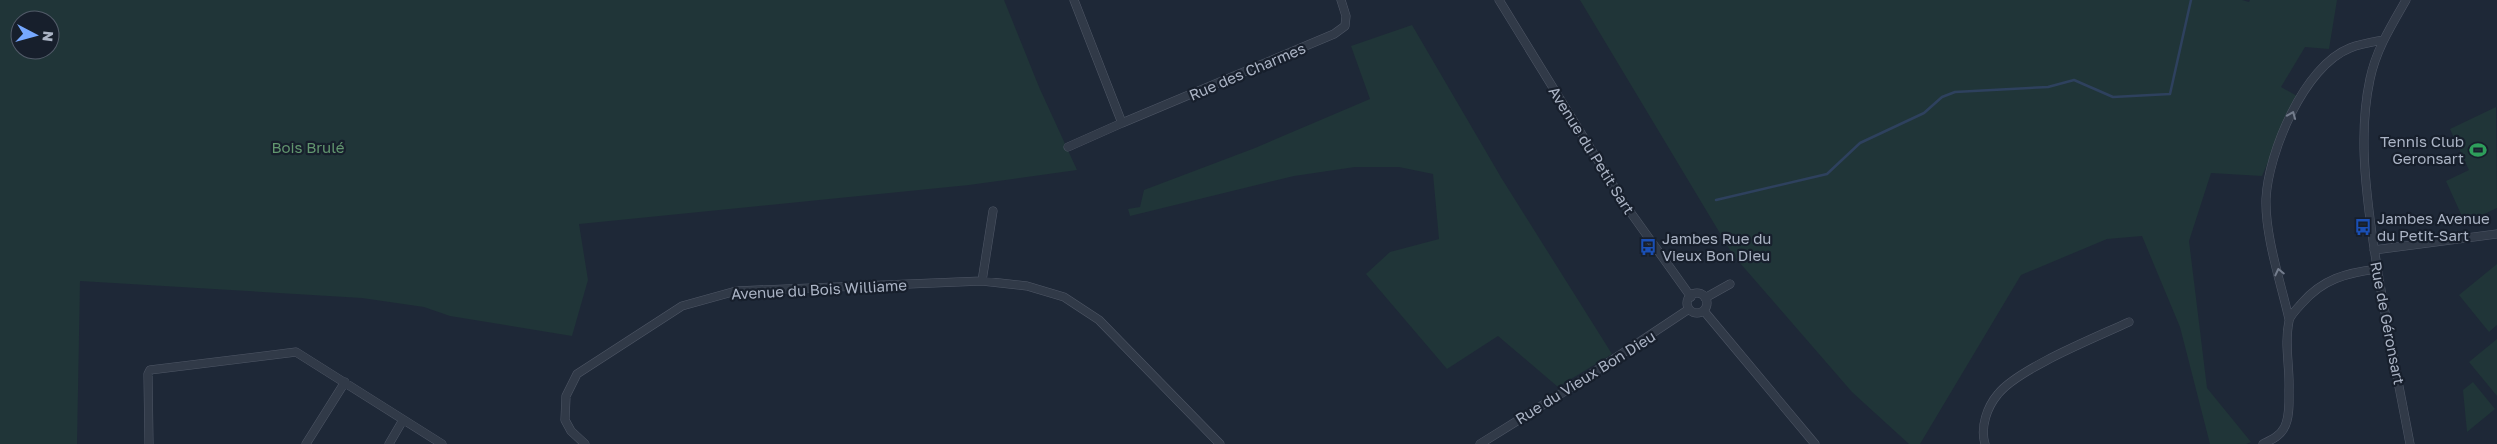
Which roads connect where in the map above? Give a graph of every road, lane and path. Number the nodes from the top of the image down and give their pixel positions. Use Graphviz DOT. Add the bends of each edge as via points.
graph roads {
  1 [pos="1074,0"];
  2 [pos="1341,0"];
  3 [pos="1499,0"];
  4 [pos="2406,0"];
  5 [pos="2383,40"];
  6 [pos="1122,123"];
  7 [pos="1068,147"];
  8 [pos="993,211"];
  9 [pos="2497,234"];
  10 [pos="2374,250"];
  11 [pos="2377,269"];
  12 [pos="982,281"];
  13 [pos="1730,284"];
  14 [pos="1690,297"];
  15 [pos="1705,298"];
  16 [pos="1689,309"];
  17 [pos="1704,311"];
  18 [pos="2289,319"];
  19 [pos="2129,322"];
  20 [pos="345,382"];
  21 [pos="403,420"];
  22 [pos="149,444"];
  23 [pos="306,444"];
  24 [pos="388,444"];
  25 [pos="442,444"];
  26 [pos="585,444"];
  27 [pos="1220,444"];
  28 [pos="1480,444"];
  29 [pos="1814,444"];
  30 [pos="1985,444"];
  31 [pos="2263,444"];
  32 [pos="2410,444"];
  1 -- 6 [label="street"];
  2 -- 6 [label="street, Rue des Charmes" via="1346,16 1345,26 1334,34"];
  3 -- 14 [label="street, Avenue du Petit Sart" via="1626,206"];
  4 -- 5 [label="street, Rue de Géronsart"];
  5 -- 10 [label="street, Rue de Géronsart" via="2370,78 2365,117 2365,170"];
  18 -- 5 [label="street, one-way" via="2269,229 2266,200 2272,164 2298,100 2327,63 2349,48"];
  6 -- 7 [label="street, Rue des Charmes"];
  8 -- 12 [label="street"];
  9 -- 10 [label="street"];
  10 -- 11 [label="street, Rue de Géronsart"];
  11 -- 18 [label="street" via="2344,274 2322,284"];
  11 -- 32 [label="street, Rue de Géronsart"];
  12 -- 26 [label="street, Avenue du Bois Williame" via="736,291 682,306 577,374 566,396 566,420 571,431"];
  12 -- 27 [label="street, Avenue du Bois Williame" via="1027,286 1064,297 1099,320"];
  13 -- 15 [label="street"];
  14 -- 15 [label="street" via="1698,294"];
  14 -- 16 [label="street"];
  15 -- 17 [label="street"];
  16 -- 17 [label="street" via="1696,313"];
  16 -- 28 [label="street, Rue du Vieux Bon Dieu"];
  17 -- 29 [label="street"];
  18 -- 31 [label="street" via="2287,420 2276,437"];
  19 -- 30 [label="street" via="2019,376 1998,394 1986,414 1983,428"];
  20 -- 21 [label="street"];
  20 -- 22 [label="street" via="296,352 156,368 148,374"];
  20 -- 23 [label="street"];
  21 -- 24 [label="street"];
  21 -- 25 [label="street"];
}
